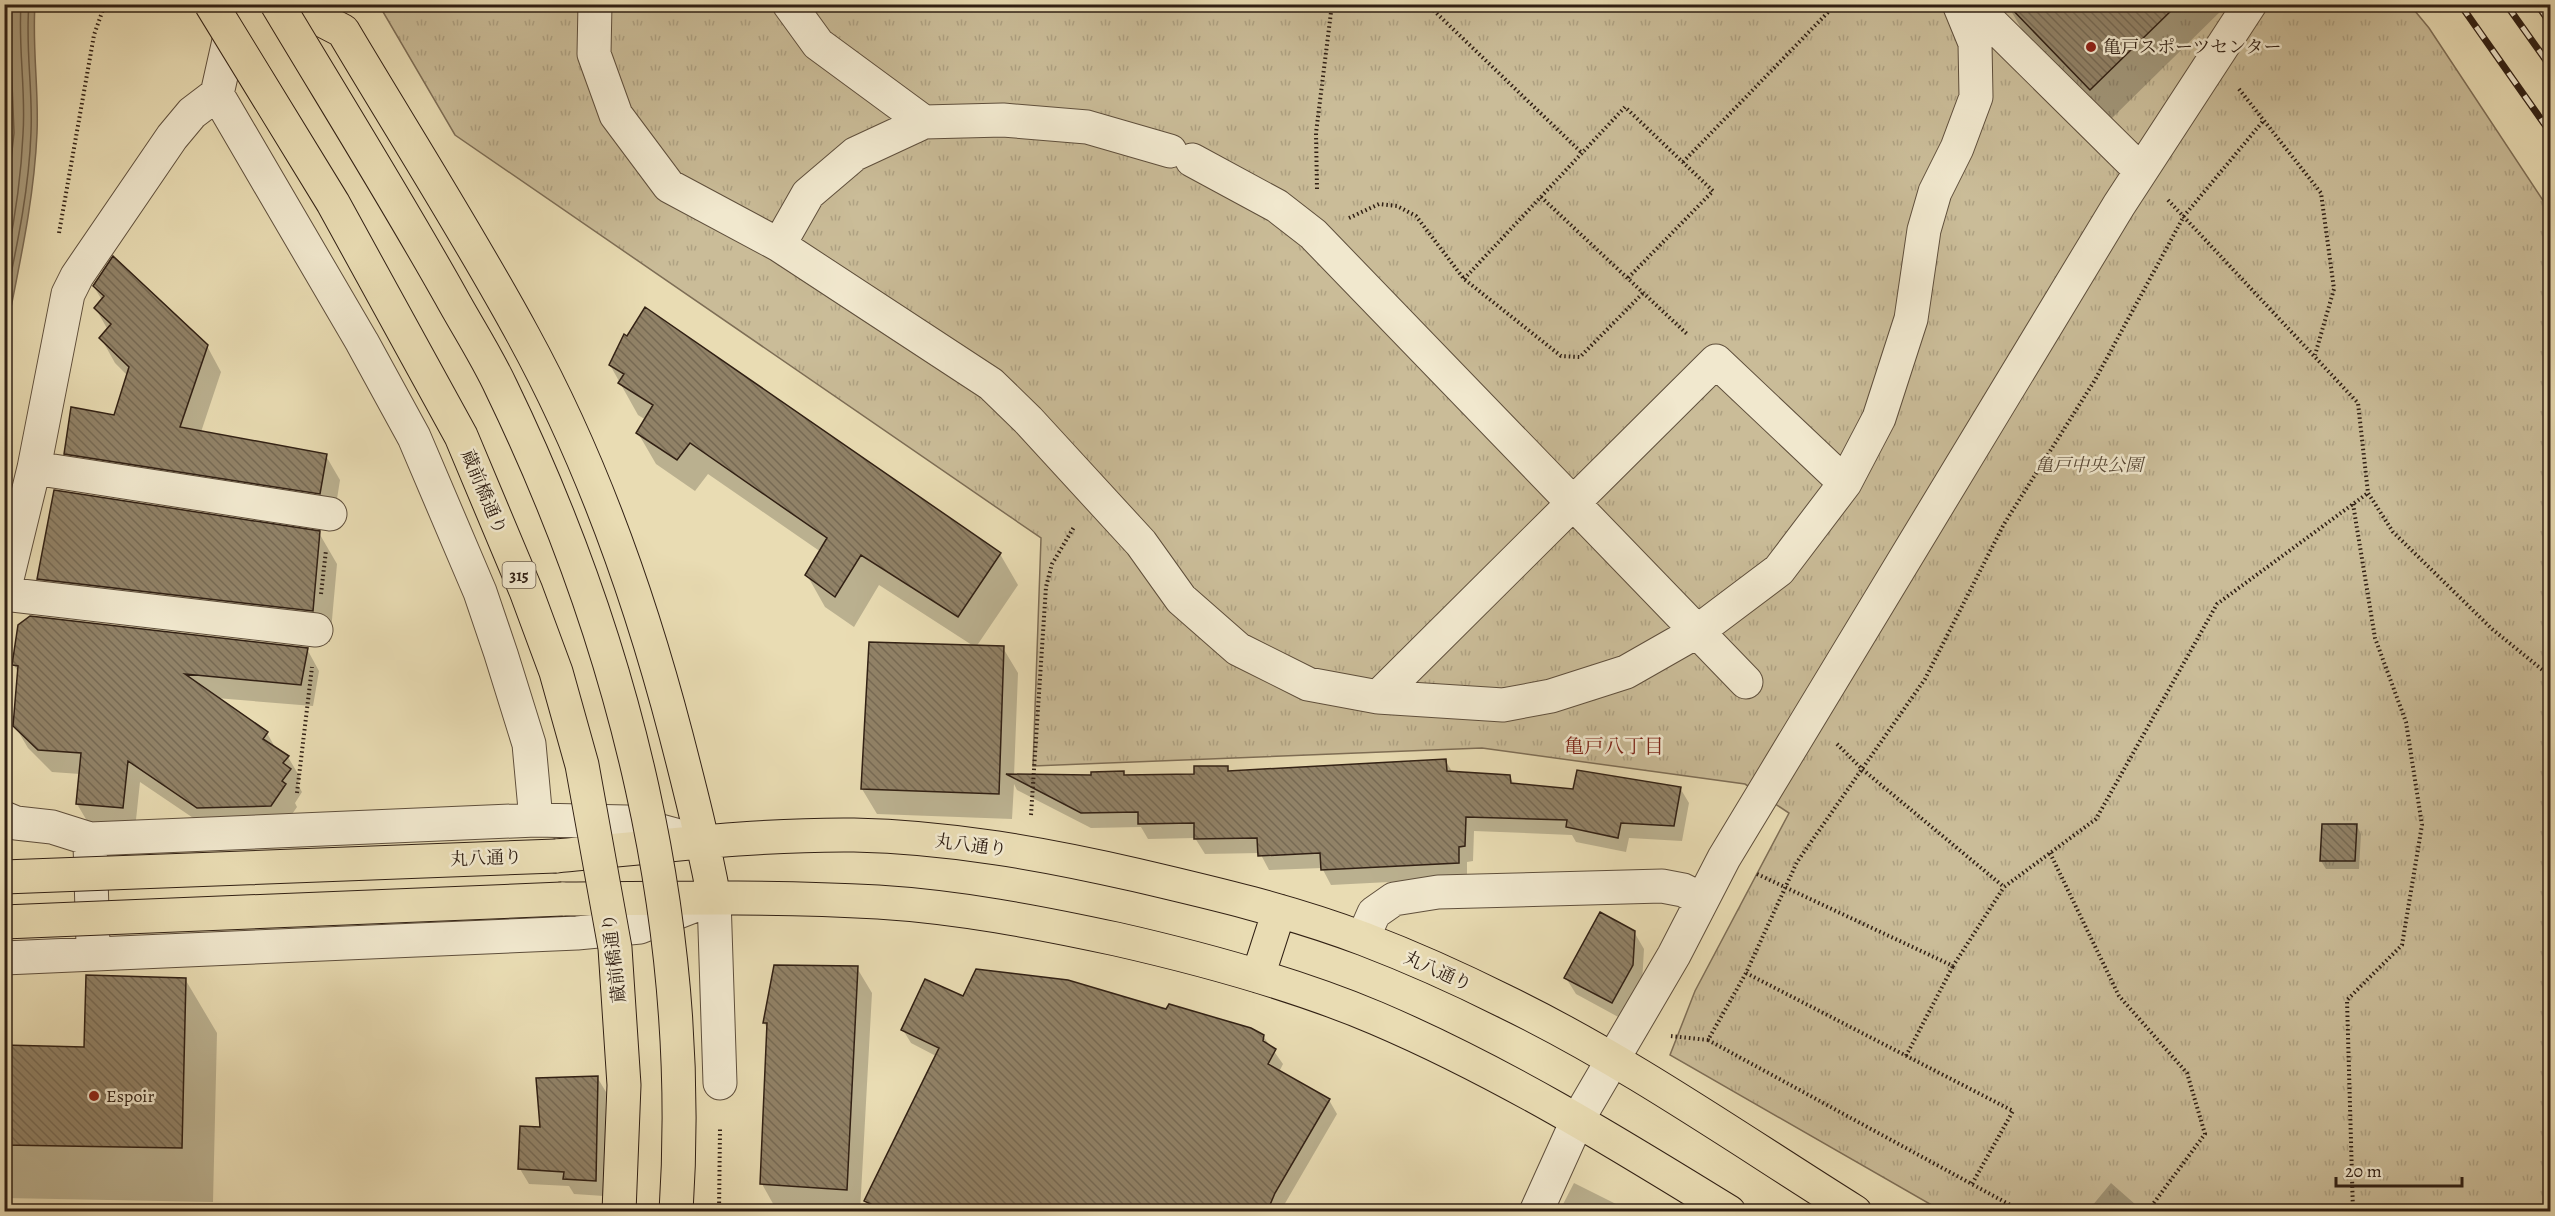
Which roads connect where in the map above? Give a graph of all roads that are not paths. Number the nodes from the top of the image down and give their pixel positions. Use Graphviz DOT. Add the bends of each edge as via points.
graph roads {
  1 [pos="211,4"];
  2 [pos="276,4"];
  3 [pos="291,4"];
  4 [pos="595,4"];
  5 [pos="789,4"];
  6 [pos="1959,4"];
  7 [pos="1972,4"];
  8 [pos="2250,4"];
  9 [pos="230,36"];
  10 [pos="217,94"];
  11 [pos="924,122"];
  12 [pos="2141,171"];
  13 [pos="779,245"];
  14 [pos="34,468"];
  15 [pos="1845,483"];
  16 [pos="1573,506"];
  17 [pos="330,514"];
  18 [pos="4,592"];
  19 [pos="316,630"];
  20 [pos="1698,631"];
  21 [pos="1746,682"];
  22 [pos="1378,697"];
  23 [pos="4,818"];
  24 [pos="536,820"];
  25 [pos="90,839"];
  26 [pos="705,843"];
  27 [pos="4,877"];
  28 [pos="714,898"];
  29 [pos="1701,898"];
  30 [pos="1279,911"];
  31 [pos="4,922"];
  32 [pos="1363,938"];
  33 [pos="93,953"];
  34 [pos="4,958"];
  35 [pos="1258,976"];
  36 [pos="1614,1061"];
  37 [pos="720,1083"];
  38 [pos="1578,1119"];
  39 [pos="1729,1211"];
  40 [pos="619,1212"];
  41 [pos="676,1212"];
  42 [pos="1536,1212"];
  43 [pos="1855,1212"];
  1 -- 9 [label="main road, 蔵前橋通り / 315, bridge"];
  2 -- 41 [label="main road, bridge" via="420,242 500,384 583,580 629,728 649,812 669,934 680,1098"];
  3 -- 26 [label="main road" via="343,31 524,335 570,430 629,573"];
  4 -- 13 [label="street" via="594,54 615,116 642,153 669,186"];
  5 -- 11 [label="street" via="818,44"];
  6 -- 15 [label="street" via="1975,44 1976,97 1958,148 1935,192 1924,230 1911,319 1878,418"];
  7 -- 12 [label="street"];
  8 -- 12 [label="street"];
  9 -- 10 [label="street"];
  9 -- 40 [label="main road, 蔵前橋通り / 315, bridge" via="333,203 460,435 556,672 582,765 615,948 624,1085"];
  10 -- 14 [label="street" via="192,113 172,137 68,294"];
  10 -- 24 [label="street" via="363,342 414,437 480,592 501,654 529,744"];
  11 -- 13 [label="street" via="855,154 808,194"];
  11 -- 16 [label="street" via="1003,120 1088,127 1181,155 1277,206 1313,234"];
  12 -- 29 [label="street"];
  13 -- 22 [label="street" via="990,384 1141,543 1182,599 1238,649 1308,684"];
  14 -- 17 [label="street"];
  14 -- 18 [label="street"];
  15 -- 16 [label="street" via="1716,361"];
  15 -- 20 [label="street" via="1779,570"];
  16 -- 20 [label="street"];
  16 -- 22 [label="street"];
  18 -- 19 [label="street"];
  20 -- 21 [label="street"];
  20 -- 22 [label="street" via="1626,672 1551,696 1503,705"];
  23 -- 25 [label="street"];
  24 -- 25 [label="street"];
  24 -- 26 [label="street" via="627,822"];
  25 -- 33 [label="street"];
  26 -- 27 [label="main road, 丸八通り, bridge" via="556,856"];
  26 -- 28 [label="main road"];
  26 -- 30 [label="main road, 丸八通り" via="856,835 935,840 1028,852"];
  28 -- 31 [label="main road, bridge" via="562,899"];
  28 -- 33 [label="street" via="640,927 577,933"];
  28 -- 35 [label="main road" via="807,899 956,909 1024,919 1160,949"];
  28 -- 37 [label="street"];
  29 -- 32 [label="street" via="1662,886 1438,892 1394,899 1374,913"];
  29 -- 36 [label="street" via="1674,955"];
  30 -- 32 [label="main road, 丸八通り"];
  30 -- 35 [label="main road"];
  32 -- 36 [label="main road, 丸八通り" via="1507,1002"];
  33 -- 34 [label="street"];
  35 -- 38 [label="main road" via="1376,1018 1490,1071"];
  36 -- 38 [label="street"];
  36 -- 43 [label="main road, 丸八通り"];
  38 -- 39 [label="main road"];
  38 -- 42 [label="street"];
}
